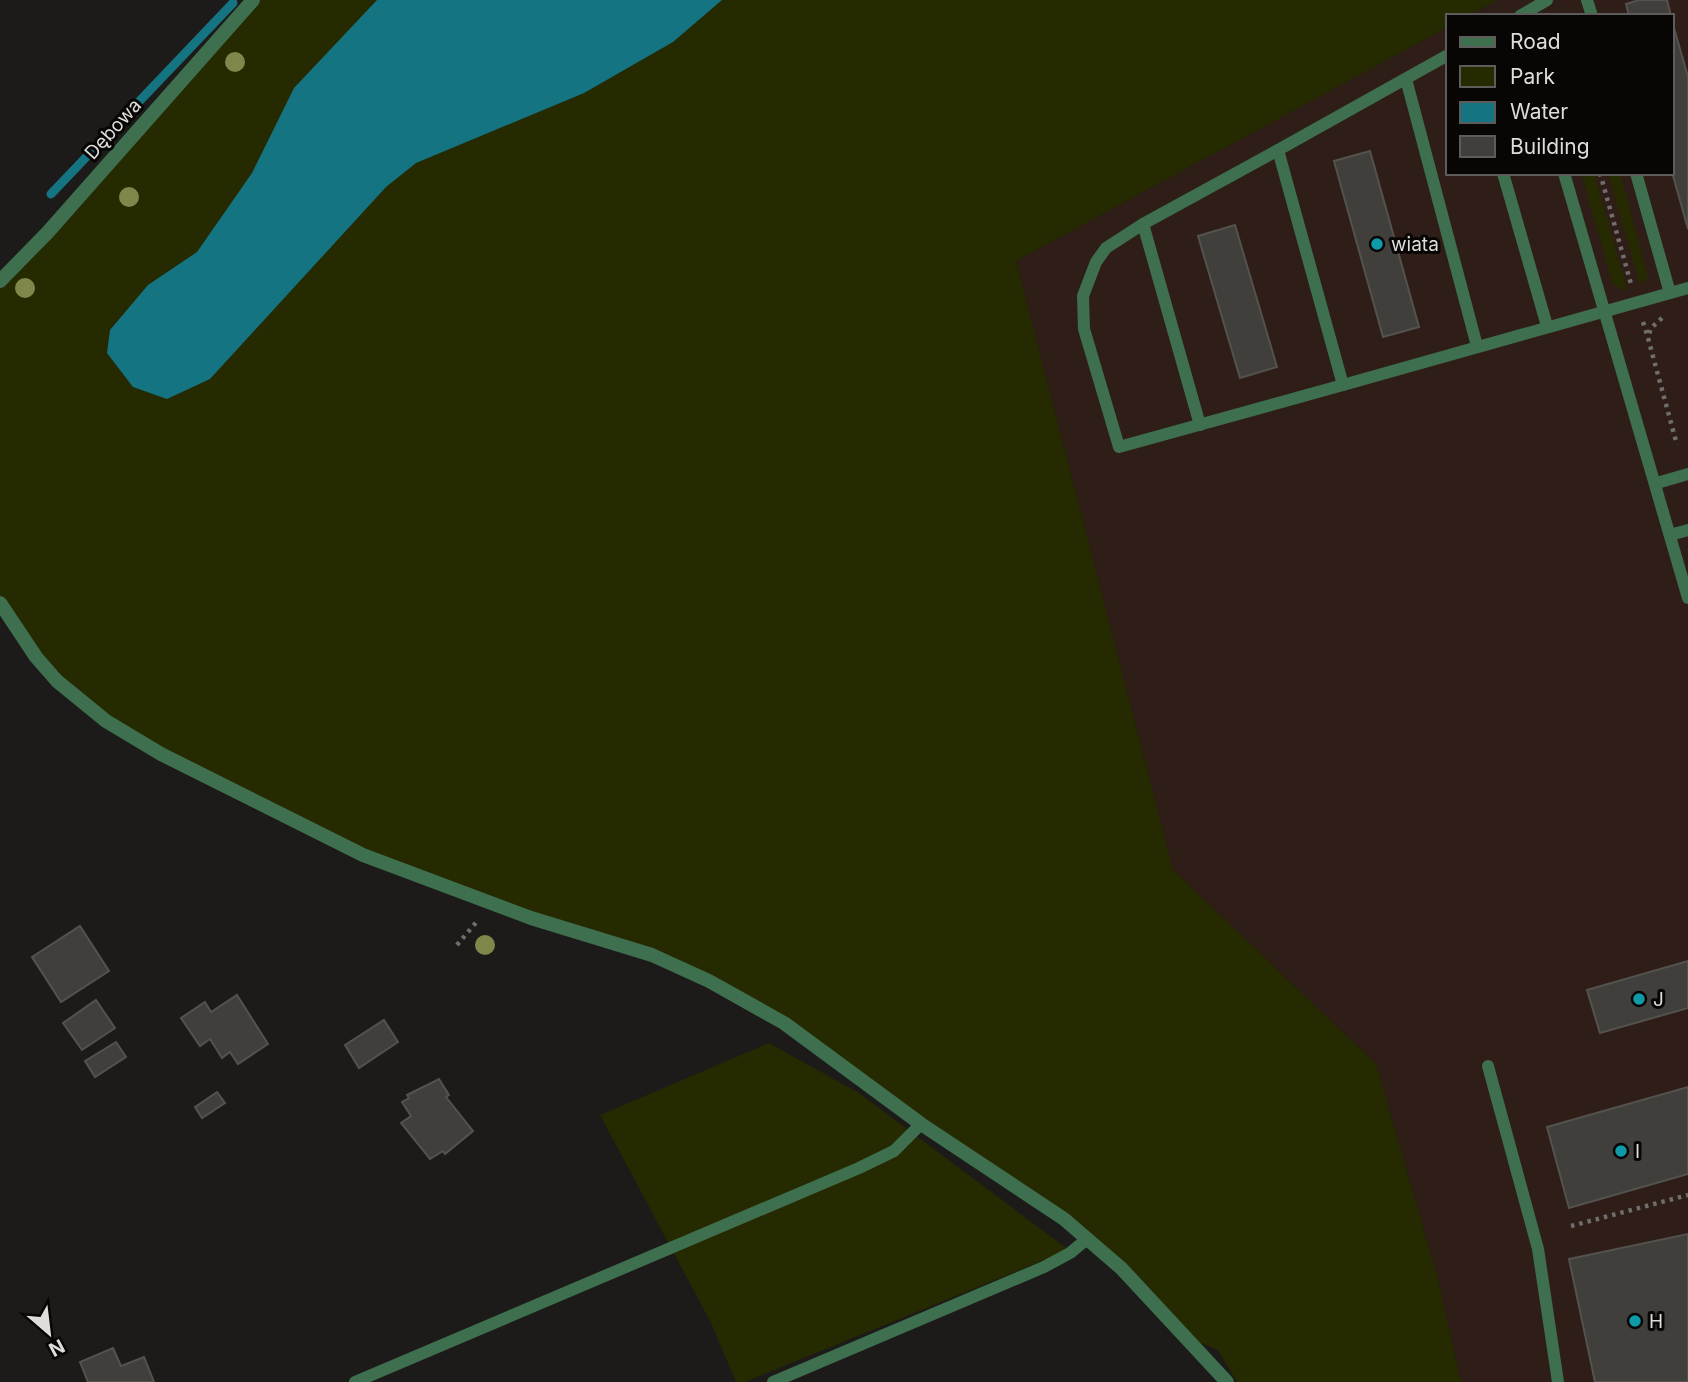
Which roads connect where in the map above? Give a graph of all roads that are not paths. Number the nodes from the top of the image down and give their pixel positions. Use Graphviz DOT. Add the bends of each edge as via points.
graph roads {
  1 [pos="253,0"];
  2 [pos="1547,0"];
  3 [pos="1523,14"];
  4 [pos="1446,56"];
  5 [pos="1406,79"];
  6 [pos="1278,150"];
  7 [pos="1504,175"];
  8 [pos="1565,175"];
  9 [pos="1637,175"];
  10 [pos="1143,224"];
  11 [pos="0,281"];
  12 [pos="1688,288"];
  13 [pos="1670,293"];
  14 [pos="1603,311"];
  15 [pos="1547,326"];
  16 [pos="1477,346"];
  17 [pos="1343,385"];
  18 [pos="1200,425"];
  19 [pos="1688,474"];
  20 [pos="1657,483"];
  21 [pos="1688,530"];
  22 [pos="1670,535"];
  23 [pos="1686,582"];
  24 [pos="1688,598"];
  25 [pos="0,603"];
  26 [pos="1488,1066"];
  27 [pos="922,1124"];
  28 [pos="1087,1239"];
  29 [pos="355,1382"];
  30 [pos="773,1382"];
  31 [pos="1227,1382"];
  32 [pos="1558,1382"];
  1 -- 11 [label="street, Dębowa"];
  2 -- 3 [label="lane"];
  4 -- 5 [label="lane"];
  5 -- 6 [label="lane"];
  5 -- 16 [label="lane"];
  6 -- 10 [label="lane"];
  6 -- 17 [label="lane"];
  7 -- 15 [label="lane"];
  8 -- 14 [label="lane"];
  9 -- 13 [label="lane"];
  10 -- 18 [label="lane"];
  10 -- 18 [label="lane" via="1106,248 1096,262 1083,296 1084,329 1119,447"];
  12 -- 13 [label="lane"];
  13 -- 14 [label="lane"];
  14 -- 15 [label="lane"];
  14 -- 20 [label="lane"];
  15 -- 16 [label="lane"];
  16 -- 17 [label="lane"];
  17 -- 18 [label="lane"];
  19 -- 20 [label="lane"];
  20 -- 22 [label="lane"];
  21 -- 22 [label="lane"];
  22 -- 23 [label="lane"];
  23 -- 24 [label="lane"];
  25 -- 27 [label="street" via="57,681 130,736 363,855 493,904 652,955 709,981 784,1023"];
  26 -- 32 [label="lane" via="1538,1249"];
  27 -- 28 [label="street" via="1065,1219"];
  27 -- 29 [label="lane" via="894,1151 859,1168"];
  28 -- 30 [label="lane" via="1044,1267"];
  28 -- 31 [label="street" via="1122,1268"];
}
